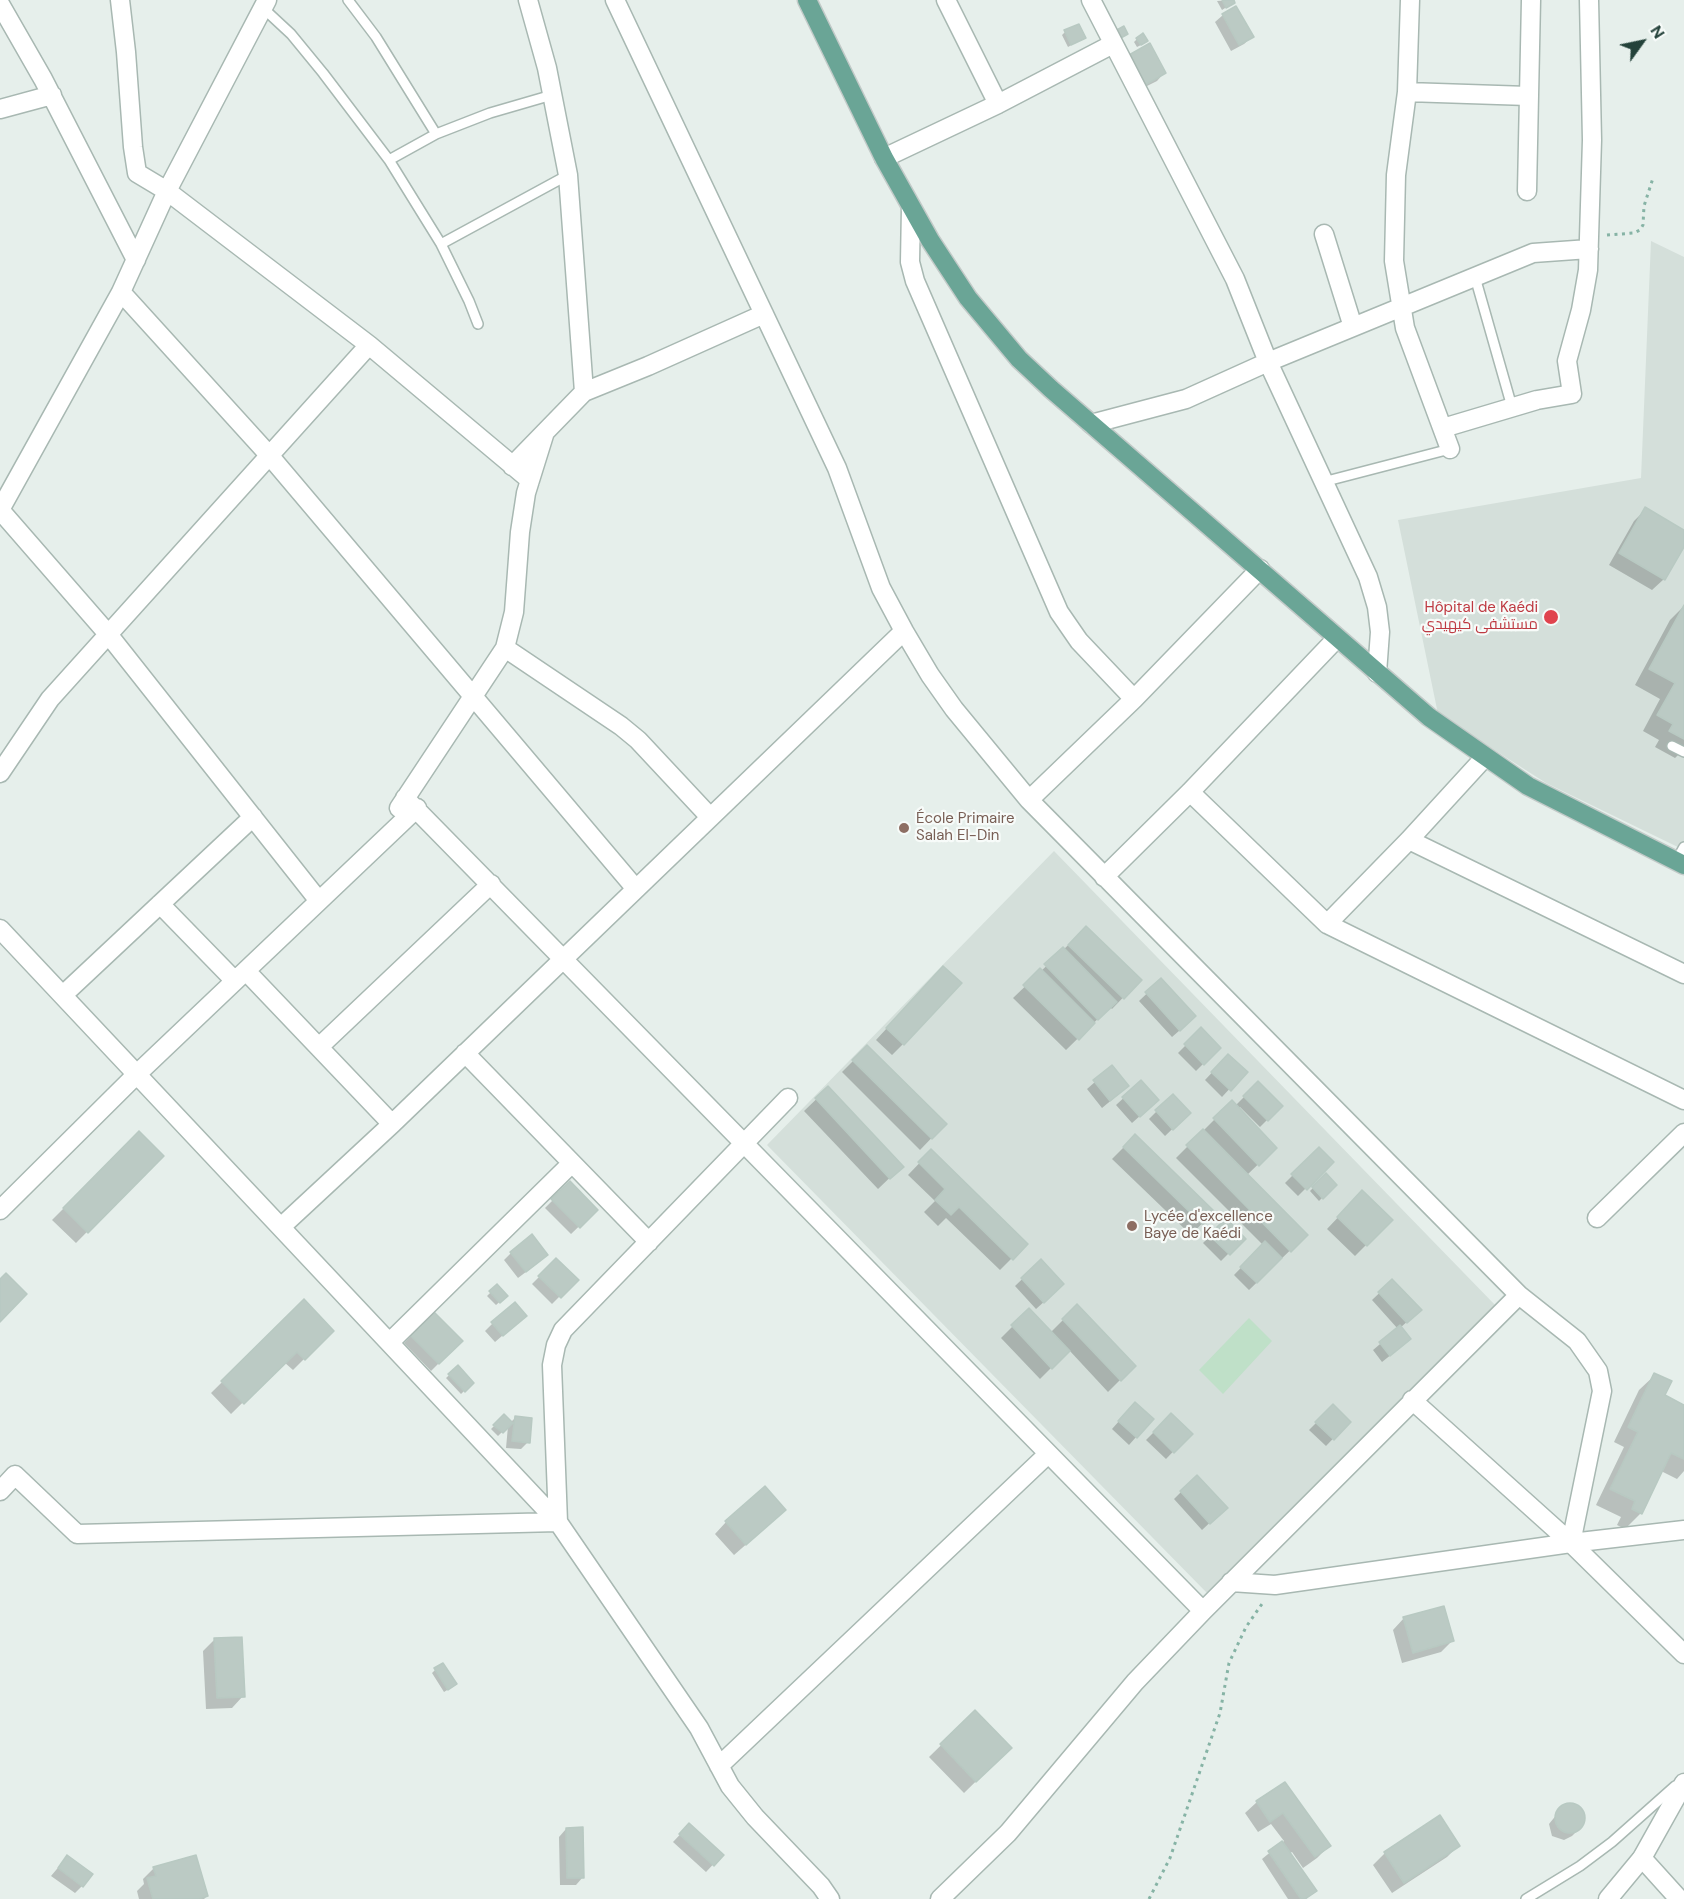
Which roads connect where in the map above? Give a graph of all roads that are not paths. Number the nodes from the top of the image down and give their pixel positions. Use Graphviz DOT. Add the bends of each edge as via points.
graph roads {
  1 [pos="120,0"];
  2 [pos="348,0"];
  3 [pos="528,0"];
  4 [pos="615,0"];
  5 [pos="807,0"];
  6 [pos="946,0"];
  7 [pos="1091,0"];
  8 [pos="1410,0"];
  9 [pos="1531,0"];
  10 [pos="1589,0"];
  11 [pos="0,4"];
  12 [pos="265,4"];
  13 [pos="1113,44"];
  14 [pos="1407,92"];
  15 [pos="52,95"];
  16 [pos="552,95"];
  17 [pos="1528,96"];
  18 [pos="998,104"];
  19 [pos="0,109"];
  20 [pos="436,134"];
  21 [pos="884,158"];
  22 [pos="389,160"];
  23 [pos="567,175"];
  24 [pos="167,191"];
  25 [pos="1527,191"];
  26 [pos="911,207"];
  27 [pos="1324,234"];
  28 [pos="1589,243"];
  29 [pos="441,244"];
  30 [pos="136,260"];
  31 [pos="1475,277"];
  32 [pos="121,292"];
  33 [pos="1402,308"];
  34 [pos="764,314"];
  35 [pos="478,324"];
  36 [pos="1353,327"];
  37 [pos="369,345"];
  38 [pos="1268,362"];
  39 [pos="584,392"];
  40 [pos="1512,407"];
  41 [pos="1091,423"];
  42 [pos="1443,428"];
  43 [pos="545,432"];
  44 [pos="1450,448"];
  45 [pos="269,455"];
  46 [pos="512,466"];
  47 [pos="530,480"];
  48 [pos="1323,482"];
  49 [pos="0,510"];
  50 [pos="1260,569"];
  51 [pos="904,631"];
  52 [pos="108,634"];
  53 [pos="1337,638"];
  54 [pos="505,648"];
  55 [pos="1377,673"];
  56 [pos="472,696"];
  57 [pos="1134,699"];
  58 [pos="1672,746"];
  59 [pos="1684,752"];
  60 [pos="1485,757"];
  61 [pos="0,773"];
  62 [pos="1190,792"];
  63 [pos="1029,800"];
  64 [pos="411,803"];
  65 [pos="253,817"];
  66 [pos="710,817"];
  67 [pos="1409,840"];
  68 [pos="1681,858"];
  69 [pos="1104,877"];
  70 [pos="491,884"];
  71 [pos="636,889"];
  72 [pos="319,901"];
  73 [pos="160,904"];
  74 [pos="1327,924"];
  75 [pos="0,929"];
  76 [pos="564,959"];
  77 [pos="1684,974"];
  78 [pos="241,976"];
  79 [pos="63,995"];
  80 [pos="319,1047"];
  81 [pos="465,1053"];
  82 [pos="137,1074"];
  83 [pos="788,1098"];
  84 [pos="1684,1100"];
  85 [pos="392,1124"];
  86 [pos="1684,1134"];
  87 [pos="744,1143"];
  88 [pos="572,1163"];
  89 [pos="0,1210"];
  90 [pos="1597,1218"];
  91 [pos="282,1227"];
  92 [pos="649,1242"];
  93 [pos="1519,1295"];
  94 [pos="390,1342"];
  95 [pos="1412,1400"];
  96 [pos="1048,1454"];
  97 [pos="0,1491"];
  98 [pos="558,1522"];
  99 [pos="1684,1530"];
  100 [pos="1571,1542"];
  101 [pos="1231,1582"];
  102 [pos="1203,1611"];
  103 [pos="1684,1654"];
  104 [pos="719,1766"];
  105 [pos="1684,1781"];
  106 [pos="1642,1858"];
  107 [pos="830,1899"];
  108 [pos="940,1899"];
  109 [pos="1526,1899"];
  110 [pos="1608,1899"];
  111 [pos="1679,1899"];
  1 -- 24 [label="street" via="137,173"];
  2 -- 20 [label="lane" via="376,37"];
  3 -- 16 [label="street"];
  4 -- 34 [label="street"];
  5 -- 21 [label="main road"];
  6 -- 18 [label="street"];
  7 -- 13 [label="street"];
  8 -- 14 [label="street"];
  9 -- 17 [label="street"];
  10 -- 28 [label="street"];
  11 -- 15 [label="street"];
  12 -- 22 [label="lane"];
  12 -- 24 [label="street"];
  13 -- 18 [label="street"];
  13 -- 38 [label="street" via="1235,279"];
  14 -- 17 [label="street"];
  14 -- 33 [label="street" via="1396,175 1395,261"];
  15 -- 19 [label="street"];
  15 -- 30 [label="street"];
  16 -- 20 [label="lane"];
  16 -- 23 [label="street"];
  17 -- 25 [label="street"];
  18 -- 21 [label="street"];
  20 -- 22 [label="lane"];
  21 -- 26 [label="main road"];
  22 -- 29 [label="lane"];
  23 -- 29 [label="lane"];
  23 -- 39 [label="street"];
  24 -- 30 [label="street"];
  24 -- 37 [label="street"];
  26 -- 41 [label="main road" via="968,298 1019,359"];
  26 -- 57 [label="street" via="910,262 915,280 1059,612 1079,641"];
  27 -- 36 [label="street"];
  28 -- 31 [label="street" via="1533,253"];
  28 -- 40 [label="street" via="1581,310 1567,361 1572,394"];
  29 -- 35 [label="lane"];
  30 -- 32 [label="street"];
  31 -- 33 [label="street"];
  31 -- 40 [label="lane"];
  32 -- 45 [label="street"];
  32 -- 49 [label="street"];
  33 -- 36 [label="street"];
  33 -- 42 [label="street" via="1405,328"];
  34 -- 39 [label="street"];
  34 -- 51 [label="street" via="837,468 881,588"];
  36 -- 38 [label="street"];
  37 -- 45 [label="street"];
  37 -- 46 [label="street"];
  38 -- 41 [label="street" via="1186,399"];
  38 -- 48 [label="street"];
  39 -- 43 [label="street"];
  40 -- 42 [label="street"];
  41 -- 50 [label="main road"];
  42 -- 44 [label="street"];
  43 -- 46 [label="street"];
  43 -- 47 [label="street"];
  44 -- 48 [label="lane"];
  45 -- 52 [label="street"];
  45 -- 56 [label="street"];
  46 -- 47 [label="street"];
  47 -- 54 [label="street" via="520,532 514,612"];
  48 -- 55 [label="street" via="1368,577 1377,607"];
  49 -- 52 [label="street"];
  50 -- 53 [label="main road"];
  50 -- 57 [label="street"];
  51 -- 63 [label="street" via="954,709"];
  51 -- 66 [label="street"];
  52 -- 61 [label="street" via="50,699"];
  52 -- 65 [label="street"];
  53 -- 55 [label="main road"];
  53 -- 62 [label="street"];
  54 -- 56 [label="street"];
  54 -- 66 [label="street" via="638,740"];
  55 -- 60 [label="main road"];
  56 -- 64 [label="street"];
  56 -- 71 [label="street"];
  57 -- 63 [label="street"];
  58 -- 59 [label="lane"];
  60 -- 67 [label="street"];
  60 -- 68 [label="main road" via="1528,786"];
  62 -- 69 [label="street"];
  62 -- 74 [label="street"];
  63 -- 69 [label="street"];
  64 -- 70 [label="street"];
  64 -- 72 [label="street" via="378,845"];
  65 -- 72 [label="street"];
  65 -- 73 [label="street"];
  66 -- 71 [label="street"];
  67 -- 74 [label="street"];
  67 -- 77 [label="street"];
  69 -- 93 [label="street"];
  70 -- 76 [label="street"];
  70 -- 80 [label="street"];
  71 -- 76 [label="street"];
  72 -- 78 [label="street"];
  73 -- 78 [label="street"];
  73 -- 79 [label="street"];
  74 -- 84 [label="street"];
  75 -- 79 [label="street"];
  76 -- 81 [label="street"];
  76 -- 87 [label="street"];
  78 -- 80 [label="street"];
  78 -- 82 [label="street"];
  79 -- 82 [label="street"];
  80 -- 85 [label="street"];
  81 -- 85 [label="street"];
  81 -- 88 [label="street"];
  82 -- 89 [label="street"];
  82 -- 91 [label="street"];
  83 -- 87 [label="street"];
  85 -- 91 [label="street"];
  86 -- 90 [label="street"];
  87 -- 92 [label="street"];
  87 -- 96 [label="street"];
  88 -- 92 [label="street"];
  88 -- 94 [label="street"];
  91 -- 94 [label="street"];
  92 -- 98 [label="street" via="563,1330 556,1345 552,1365"];
  93 -- 95 [label="street"];
  93 -- 100 [label="street" via="1577,1341 1598,1371 1602,1391"];
  94 -- 98 [label="street"];
  95 -- 100 [label="street"];
  95 -- 101 [label="street"];
  96 -- 102 [label="street"];
  96 -- 104 [label="street"];
  97 -- 98 [label="street" via="15,1475 78,1534"];
  98 -- 104 [label="street" via="699,1728"];
  99 -- 100 [label="street"];
  100 -- 101 [label="street" via="1275,1586"];
  100 -- 103 [label="street"];
  101 -- 102 [label="street"];
  102 -- 108 [label="street" via="1135,1682 1008,1833"];
  104 -- 107 [label="street" via="741,1800"];
  105 -- 106 [label="street"];
  105 -- 109 [label="lane" via="1580,1866"];
  106 -- 110 [label="street"];
  106 -- 111 [label="street"];
}
